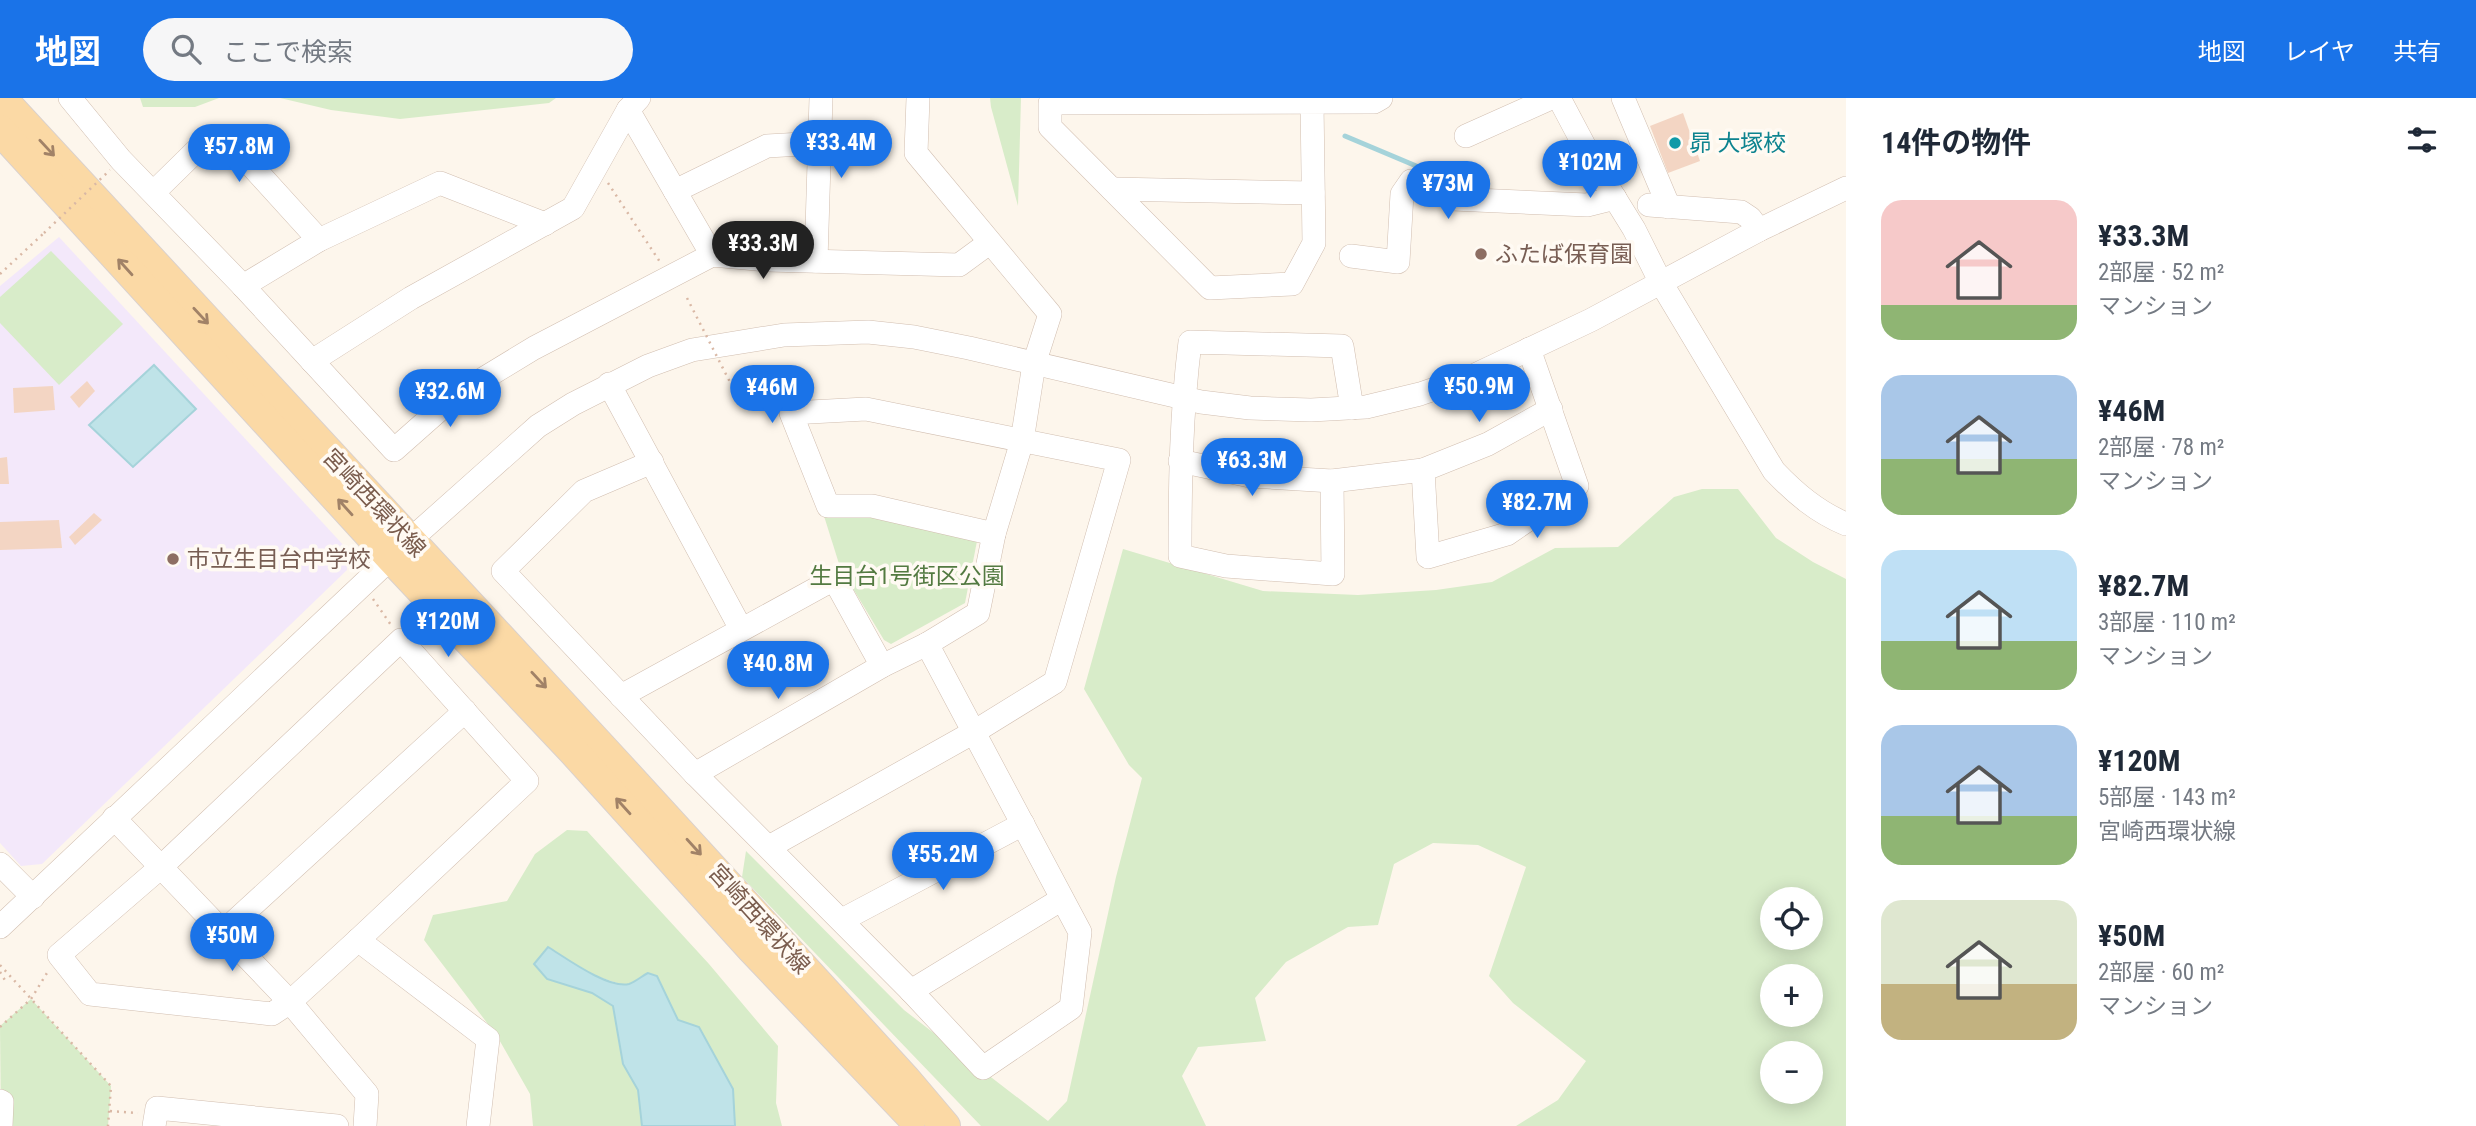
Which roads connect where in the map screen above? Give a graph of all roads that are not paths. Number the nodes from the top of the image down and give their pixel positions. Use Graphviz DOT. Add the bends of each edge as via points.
graph roads {
  1 [pos="1,98"];
  2 [pos="70,98"];
  3 [pos="821,98"];
  4 [pos="918,98"];
  5 [pos="1381,98"];
  6 [pos="1551,98"];
  7 [pos="1559,98"];
  8 [pos="1623,98"];
  9 [pos="1222,100"];
  10 [pos="1312,103"];
  11 [pos="634,104"];
  12 [pos="0,130"];
  13 [pos="1466,136"];
  14 [pos="820,143"];
  15 [pos="1112,189"];
  16 [pos="675,191"];
  17 [pos="154,192"];
  18 [pos="1313,193"];
  19 [pos="1844,194"];
  20 [pos="1615,198"];
  21 [pos="545,224"];
  22 [pos="1759,230"];
  23 [pos="319,240"];
  24 [pos="989,243"];
  25 [pos="712,255"];
  26 [pos="1351,256"];
  27 [pos="816,261"];
  28 [pos="1660,281"];
  29 [pos="243,285"];
  30 [pos="1529,349"];
  31 [pos="312,361"];
  32 [pos="1034,364"];
  33 [pos="609,384"];
  34 [pos="1183,399"];
  35 [pos="1352,408"];
  36 [pos="1551,409"];
  37 [pos="1022,442"];
  38 [pos="1180,461"];
  39 [pos="652,462"];
  40 [pos="1423,470"];
  41 [pos="1332,481"];
  42 [pos="1846,524"];
  43 [pos="994,534"];
  44 [pos="400,549"];
  45 [pos="741,629"];
  46 [pos="927,645"];
  47 [pos="882,666"];
  48 [pos="621,696"];
  49 [pos="465,711"];
  50 [pos="974,732"];
  51 [pos="695,775"];
  52 [pos="114,818"];
  53 [pos="1023,824"];
  54 [pos="769,847"];
  55 [pos="0,864"];
  56 [pos="161,867"];
  57 [pos="33,897"];
  58 [pos="1062,899"];
  59 [pos="842,920"];
  60 [pos="0,927"];
  61 [pos="223,932"];
  62 [pos="358,940"];
  63 [pos="752,948"];
  64 [pos="911,991"];
  65 [pos="290,1002"];
  66 [pos="0,1101"];
  67 [pos="155,1121"];
  68 [pos="1,1126"];
  69 [pos="337,1126"];
  70 [pos="365,1126"];
  71 [pos="478,1126"];
  72 [pos="901,1126"];
  73 [pos="919,1126"];
  74 [pos="945,1126"];
  1 -- 44 [label="main road, 宮崎西環状線, one-way"];
  2 -- 17 [label="street"];
  3 -- 14 [label="street"];
  4 -- 24 [label="street" via="916,153"];
  5 -- 10 [label="street"];
  6 -- 13 [label="street"];
  7 -- 20 [label="street"];
  8 -- 22 [label="street" via="1659,206 1741,212"];
  9 -- 10 [label="street"];
  9 -- 15 [label="street" via="1050,103 1050,127"];
  10 -- 18 [label="street"];
  11 -- 16 [label="street"];
  11 -- 21 [label="street" via="573,208"];
  44 -- 12 [label="main road, 宮崎西環状線, one-way"];
  14 -- 16 [label="street" via="767,146"];
  14 -- 27 [label="street"];
  15 -- 18 [label="street"];
  15 -- 18 [label="street" via="1210,288 1292,284 1314,243"];
  16 -- 25 [label="street"];
  17 -- 23 [label="street" via="201,146 230,142"];
  17 -- 29 [label="street"];
  19 -- 22 [label="street"];
  20 -- 26 [label="street" via="1587,205 1453,199 1431,181 1411,181 1402,194 1398,262"];
  20 -- 28 [label="street"];
  21 -- 23 [label="street" via="440,183"];
  21 -- 31 [label="street"];
  22 -- 28 [label="street"];
  23 -- 29 [label="street"];
  24 -- 27 [label="street" via="959,265"];
  24 -- 32 [label="street" via="1051,314"];
  25 -- 27 [label="street"];
  25 -- 31 [label="street" via="534,348 455,396 394,450"];
  28 -- 30 [label="street"];
  28 -- 42 [label="street" via="1774,471 1795,494"];
  29 -- 31 [label="street"];
  30 -- 35 [label="street" via="1420,394"];
  30 -- 36 [label="street"];
  32 -- 33 [label="street" via="914,337 868,332 784,335 692,350"];
  32 -- 34 [label="street"];
  32 -- 37 [label="street"];
  33 -- 39 [label="street"];
  33 -- 44 [label="street" via="538,426"];
  34 -- 35 [label="street" via="1250,408"];
  34 -- 35 [label="street" via="1190,342 1342,346"];
  34 -- 38 [label="street"];
  36 -- 40 [label="street" via="1488,444"];
  36 -- 40 [label="street" via="1577,486 1507,534 1428,557"];
  37 -- 43 [label="street"];
  37 -- 43 [label="street" via="866,409 791,413 828,506 872,506"];
  37 -- 50 [label="street" via="1119,460 1055,682"];
  38 -- 41 [label="street" via="1250,476"];
  38 -- 41 [label="street" via="1180,556 1226,566 1333,575"];
  39 -- 45 [label="street"];
  39 -- 48 [label="street" via="584,491 503,571"];
  40 -- 41 [label="street"];
  43 -- 46 [label="street" via="978,613"];
  44 -- 52 [label="street"];
  63 -- 44 [label="main road, 宮崎西環状線, one-way" via="573,751"];
  44 -- 74 [label="main road, 宮崎西環状線, one-way" via="636,785"];
  45 -- 47 [label="street" via="834,579"];
  45 -- 48 [label="street"];
  46 -- 47 [label="street"];
  46 -- 50 [label="street"];
  47 -- 51 [label="street"];
  48 -- 51 [label="street"];
  49 -- 56 [label="street" via="401,640"];
  49 -- 61 [label="street"];
  49 -- 62 [label="street" via="527,781"];
  50 -- 53 [label="street"];
  50 -- 54 [label="street"];
  51 -- 54 [label="street"];
  52 -- 56 [label="street"];
  52 -- 57 [label="street"];
  53 -- 58 [label="street"];
  53 -- 59 [label="street"];
  54 -- 59 [label="street"];
  55 -- 57 [label="street"];
  56 -- 61 [label="street"];
  56 -- 65 [label="street" via="58,955 90,995 272,1014"];
  57 -- 60 [label="street"];
  58 -- 64 [label="street"];
  58 -- 64 [label="street" via="1080,932 1071,1008 983,1068"];
  59 -- 64 [label="street"];
  61 -- 65 [label="street"];
  62 -- 65 [label="street"];
  62 -- 71 [label="street" via="488,1039"];
  63 -- 72 [label="main road" via="759,968"];
  63 -- 73 [label="main road, 宮崎西環状線"];
  65 -- 70 [label="street" via="367,1094"];
  66 -- 68 [label="street"];
  67 -- 69 [label="street" via="156,1108"];
}
